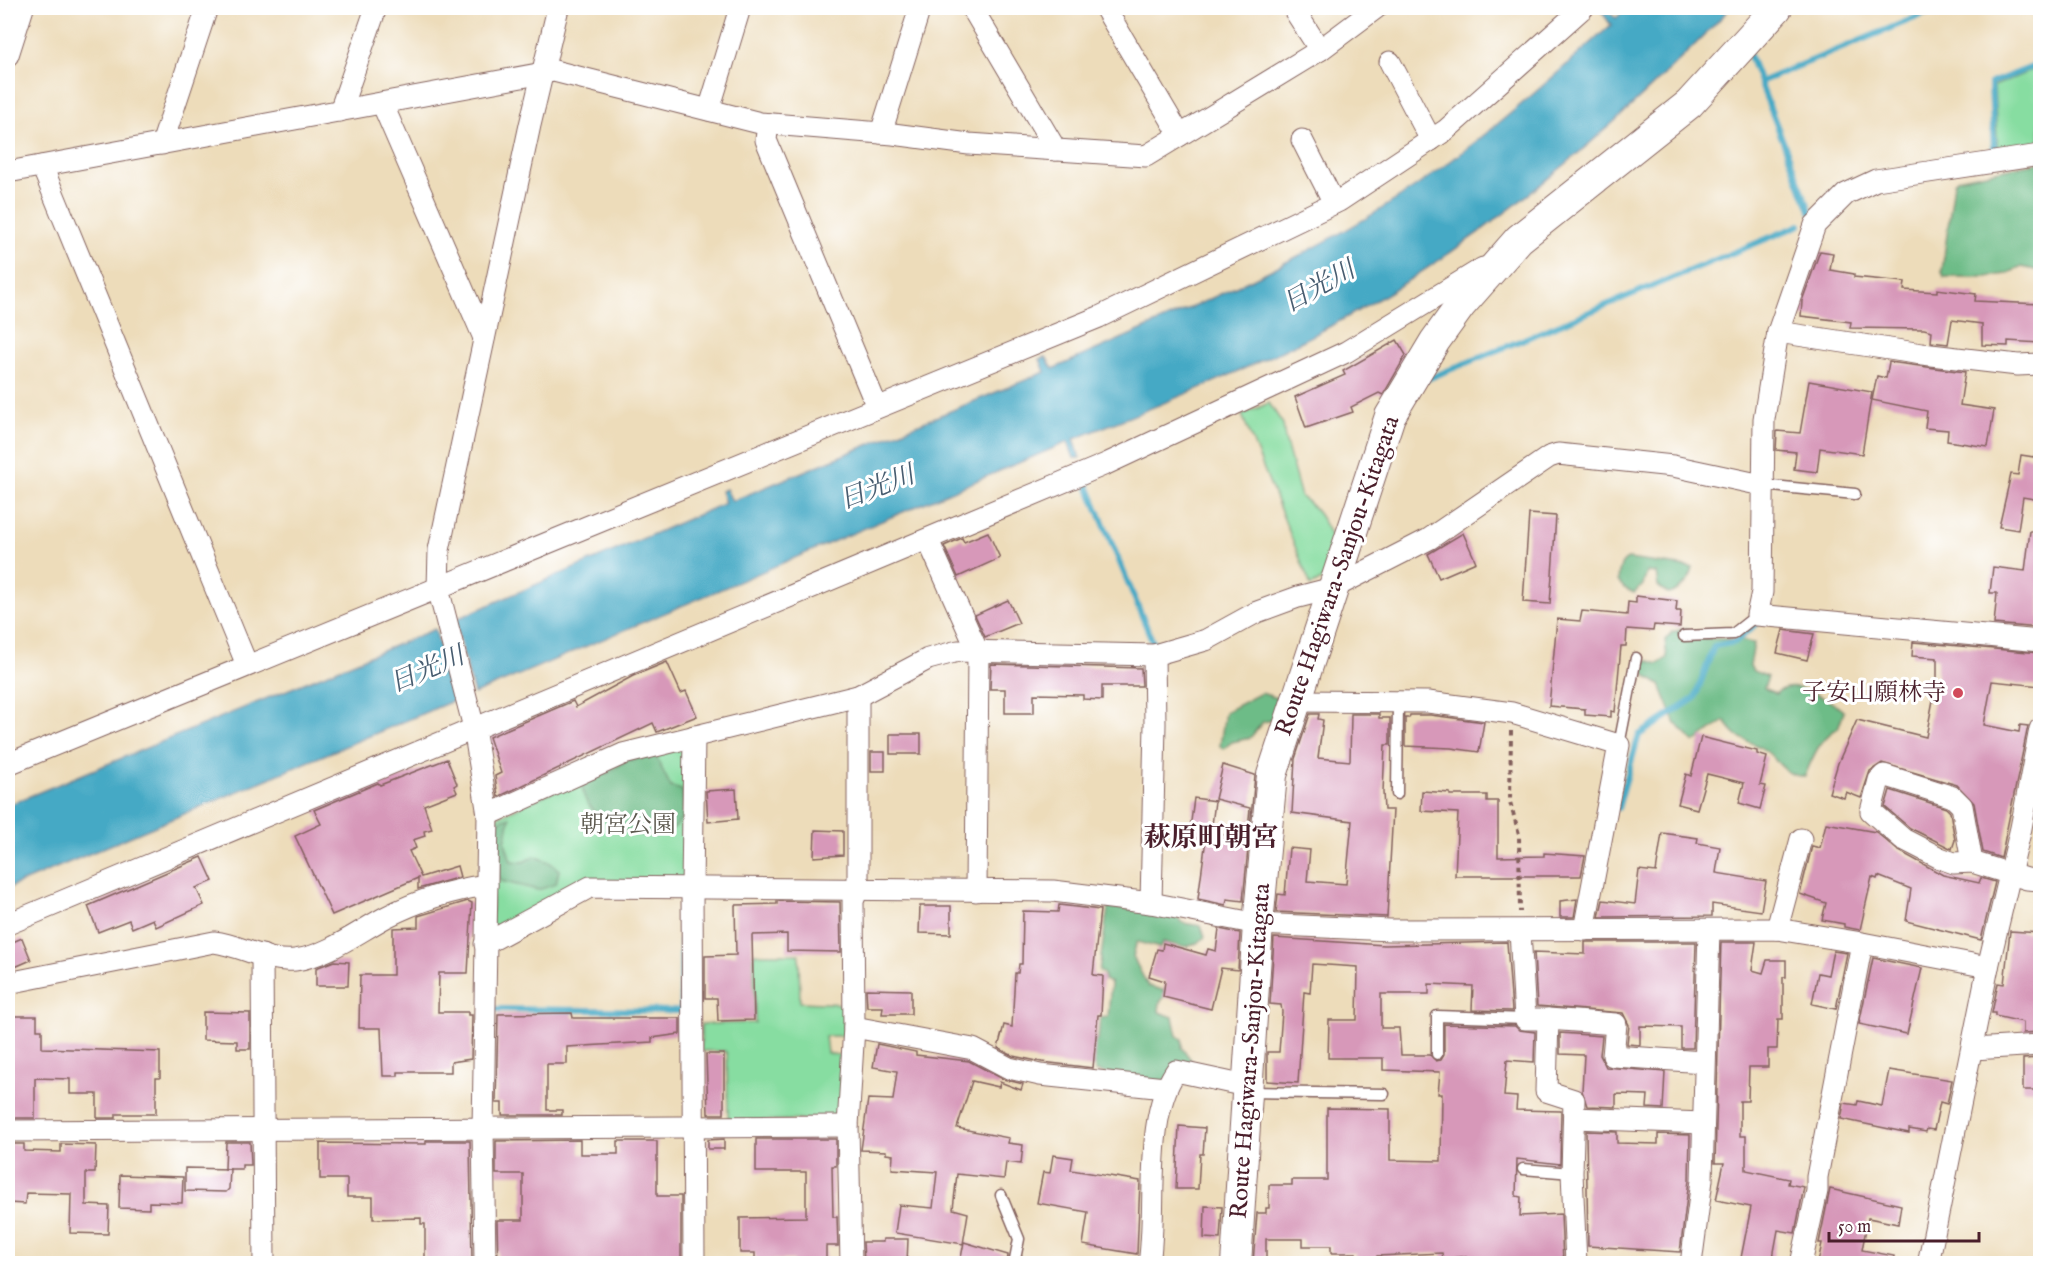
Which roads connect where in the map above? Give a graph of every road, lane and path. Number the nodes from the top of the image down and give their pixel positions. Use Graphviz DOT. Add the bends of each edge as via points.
graph roads {
  1 [pos="23,8"];
  2 [pos="207,8"];
  3 [pos="376,8"];
  4 [pos="558,8"];
  5 [pos="740,8"];
  6 [pos="920,8"];
  7 [pos="972,8"];
  8 [pos="1105,8"];
  9 [pos="1293,8"];
  10 [pos="1376,8"];
  11 [pos="1583,8"];
  12 [pos="1777,8"];
  13 [pos="1320,50"];
  14 [pos="8,55"];
  15 [pos="1390,62"];
  16 [pos="541,80"];
  17 [pos="385,109"];
  18 [pos="708,110"];
  19 [pos="340,111"];
  20 [pos="768,124"];
  21 [pos="881,133"];
  22 [pos="1180,135"];
  23 [pos="1302,140"];
  24 [pos="1431,140"];
  25 [pos="162,144"];
  26 [pos="1056,150"];
  27 [pos="2040,155"];
  28 [pos="44,171"];
  29 [pos="8,172"];
  30 [pos="1334,203"];
  31 [pos="1519,239"];
  32 [pos="1778,332"];
  33 [pos="484,338"];
  34 [pos="2040,364"];
  35 [pos="877,407"];
  36 [pos="1762,485"];
  37 [pos="1855,494"];
  38 [pos="928,540"];
  39 [pos="438,588"];
  40 [pos="1333,588"];
  41 [pos="1757,615"];
  42 [pos="1684,636"];
  43 [pos="2040,641"];
  44 [pos="978,652"];
  45 [pos="1154,655"];
  46 [pos="1636,658"];
  47 [pos="247,665"];
  48 [pos="858,696"];
  49 [pos="1297,701"];
  50 [pos="1398,703"];
  51 [pos="1512,713"];
  52 [pos="474,728"];
  53 [pos="2040,735"];
  54 [pos="694,736"];
  55 [pos="1619,746"];
  56 [pos="8,764"];
  57 [pos="1397,794"];
  58 [pos="488,815"];
  59 [pos="1801,839"];
  60 [pos="1972,862"];
  61 [pos="2010,871"];
  62 [pos="2040,880"];
  63 [pos="487,885"];
  64 [pos="692,889"];
  65 [pos="858,889"];
  66 [pos="976,891"];
  67 [pos="1151,903"];
  68 [pos="8,924"];
  69 [pos="1258,924"];
  70 [pos="1778,929"];
  71 [pos="1584,930"];
  72 [pos="1709,930"];
  73 [pos="1520,931"];
  74 [pos="1862,943"];
  75 [pos="485,944"];
  76 [pos="262,955"];
  77 [pos="1988,967"];
  78 [pos="8,982"];
  79 [pos="1525,1019"];
  80 [pos="1548,1019"];
  81 [pos="854,1027"];
  82 [pos="2040,1045"];
  83 [pos="1973,1049"];
  84 [pos="1437,1054"];
  85 [pos="1704,1062"];
  86 [pos="1165,1088"];
  87 [pos="1246,1089"];
  88 [pos="1384,1094"];
  89 [pos="1574,1118"];
  90 [pos="1703,1123"];
  91 [pos="848,1126"];
  92 [pos="694,1128"];
  93 [pos="483,1129"];
  94 [pos="265,1130"];
  95 [pos="8,1131"];
  96 [pos="1523,1169"];
  97 [pos="1572,1173"];
  98 [pos="1001,1195"];
  99 [pos="264,1263"];
  100 [pos="485,1263"];
  101 [pos="694,1263"];
  102 [pos="851,1263"];
  103 [pos="1014,1263"];
  104 [pos="1149,1263"];
  105 [pos="1236,1263"];
  106 [pos="1576,1263"];
  107 [pos="1690,1263"];
  108 [pos="1801,1263"];
  109 [pos="1928,1263"];
  1 -- 14 [label="street"];
  2 -- 25 [label="street"];
  3 -- 19 [label="street"];
  4 -- 16 [label="street"];
  5 -- 18 [label="street"];
  6 -- 21 [label="street"];
  7 -- 26 [label="street"];
  8 -- 22 [label="street"];
  9 -- 13 [label="street"];
  10 -- 13 [label="street"];
  11 -- 24 [label="street"];
  12 -- 31 [label="main road, Route Hagiwara-Sanjou-Kitagata" via="1689,104"];
  13 -- 22 [label="street"];
  15 -- 24 [label="street"];
  16 -- 17 [label="street"];
  16 -- 18 [label="street" via="554,71"];
  16 -- 33 [label="street"];
  17 -- 19 [label="street"];
  17 -- 28 [label="street"];
  17 -- 33 [label="street"];
  18 -- 20 [label="street"];
  19 -- 25 [label="street"];
  20 -- 21 [label="street"];
  20 -- 35 [label="street" via="766,140"];
  21 -- 26 [label="street"];
  22 -- 26 [label="street" via="1146,156"];
  23 -- 30 [label="street"];
  24 -- 30 [label="street"];
  25 -- 28 [label="street"];
  27 -- 32 [label="street" via="1876,180 1846,194 1815,225"];
  28 -- 29 [label="street"];
  28 -- 47 [label="street"];
  30 -- 35 [label="street" via="1099,317"];
  31 -- 38 [label="street" via="1473,275 1346,352 1106,464"];
  31 -- 40 [label="main road, Route Hagiwara-Sanjou-Kitagata" via="1461,305 1390,416"];
  32 -- 34 [label="street" via="1933,355"];
  32 -- 36 [label="street" via="1764,419"];
  33 -- 39 [label="street" via="446,508"];
  35 -- 39 [label="street"];
  36 -- 37 [label="lane"];
  36 -- 40 [label="street" via="1673,466 1558,454 1429,539"];
  36 -- 41 [label="street" via="1762,592"];
  38 -- 44 [label="street"];
  38 -- 52 [label="street"];
  39 -- 47 [label="street"];
  39 -- 52 [label="street"];
  40 -- 45 [label="street" via="1257,612 1206,640"];
  40 -- 49 [label="main road, Route Hagiwara-Sanjou-Kitagata"];
  41 -- 42 [label="lane" via="1732,634"];
  41 -- 43 [label="street"];
  44 -- 45 [label="street"];
  44 -- 48 [label="street" via="958,651 928,659"];
  44 -- 66 [label="street"];
  45 -- 67 [label="street"];
  46 -- 55 [label="lane"];
  47 -- 56 [label="street"];
  48 -- 54 [label="street"];
  48 -- 65 [label="street"];
  49 -- 50 [label="street"];
  49 -- 69 [label="main road, Route Hagiwara-Sanjou-Kitagata" via="1272,775"];
  50 -- 51 [label="street" via="1428,702"];
  50 -- 57 [label="lane"];
  51 -- 55 [label="street"];
  51 -- 73 [label="path" via="1510,802 1519,834"];
  52 -- 58 [label="street"];
  52 -- 68 [label="street"];
  53 -- 61 [label="street"];
  54 -- 58 [label="street" via="623,754"];
  54 -- 64 [label="street"];
  55 -- 71 [label="street"];
  58 -- 63 [label="street"];
  59 -- 70 [label="street"];
  60 -- 60 [label="street" via="1954,863 1913,846 1878,819 1871,811 1878,780 1884,775 1953,797 1962,806"];
  60 -- 61 [label="street"];
  61 -- 62 [label="street"];
  61 -- 77 [label="street"];
  63 -- 75 [label="street"];
  63 -- 76 [label="street" via="420,901 308,957 294,960"];
  64 -- 65 [label="street"];
  64 -- 75 [label="street" via="590,887"];
  64 -- 92 [label="street"];
  65 -- 66 [label="street"];
  65 -- 81 [label="street" via="853,901"];
  66 -- 67 [label="street" via="1053,891"];
  67 -- 69 [label="street"];
  69 -- 73 [label="street"];
  69 -- 87 [label="main road, Route Hagiwara-Sanjou-Kitagata"];
  70 -- 72 [label="street"];
  70 -- 74 [label="street"];
  71 -- 72 [label="street"];
  71 -- 73 [label="street"];
  72 -- 85 [label="street"];
  73 -- 79 [label="street"];
  74 -- 77 [label="street"];
  74 -- 108 [label="street"];
  75 -- 93 [label="street"];
  76 -- 78 [label="street" via="214,942"];
  76 -- 94 [label="street"];
  77 -- 83 [label="street"];
  79 -- 80 [label="street"];
  79 -- 84 [label="lane" via="1437,1016"];
  80 -- 85 [label="street" via="1616,1024 1613,1056"];
  80 -- 89 [label="street" via="1546,1091 1574,1100"];
  81 -- 86 [label="street" via="973,1049 1009,1068 1040,1076"];
  81 -- 91 [label="street"];
  82 -- 83 [label="street"];
  83 -- 109 [label="street"];
  85 -- 90 [label="street"];
  86 -- 87 [label="street" via="1176,1071"];
  86 -- 104 [label="street" via="1154,1153 1154,1224"];
  87 -- 88 [label="lane"];
  87 -- 105 [label="main road, Route Hagiwara-Sanjou-Kitagata"];
  89 -- 90 [label="street"];
  89 -- 97 [label="street"];
  90 -- 107 [label="street" via="1702,1180"];
  91 -- 92 [label="street"];
  91 -- 102 [label="street"];
  92 -- 93 [label="street"];
  92 -- 101 [label="street"];
  93 -- 94 [label="street"];
  93 -- 100 [label="street"];
  94 -- 95 [label="street"];
  94 -- 99 [label="street"];
  96 -- 97 [label="lane"];
  97 -- 106 [label="street"];
  98 -- 103 [label="lane" via="1019,1239"];
}
